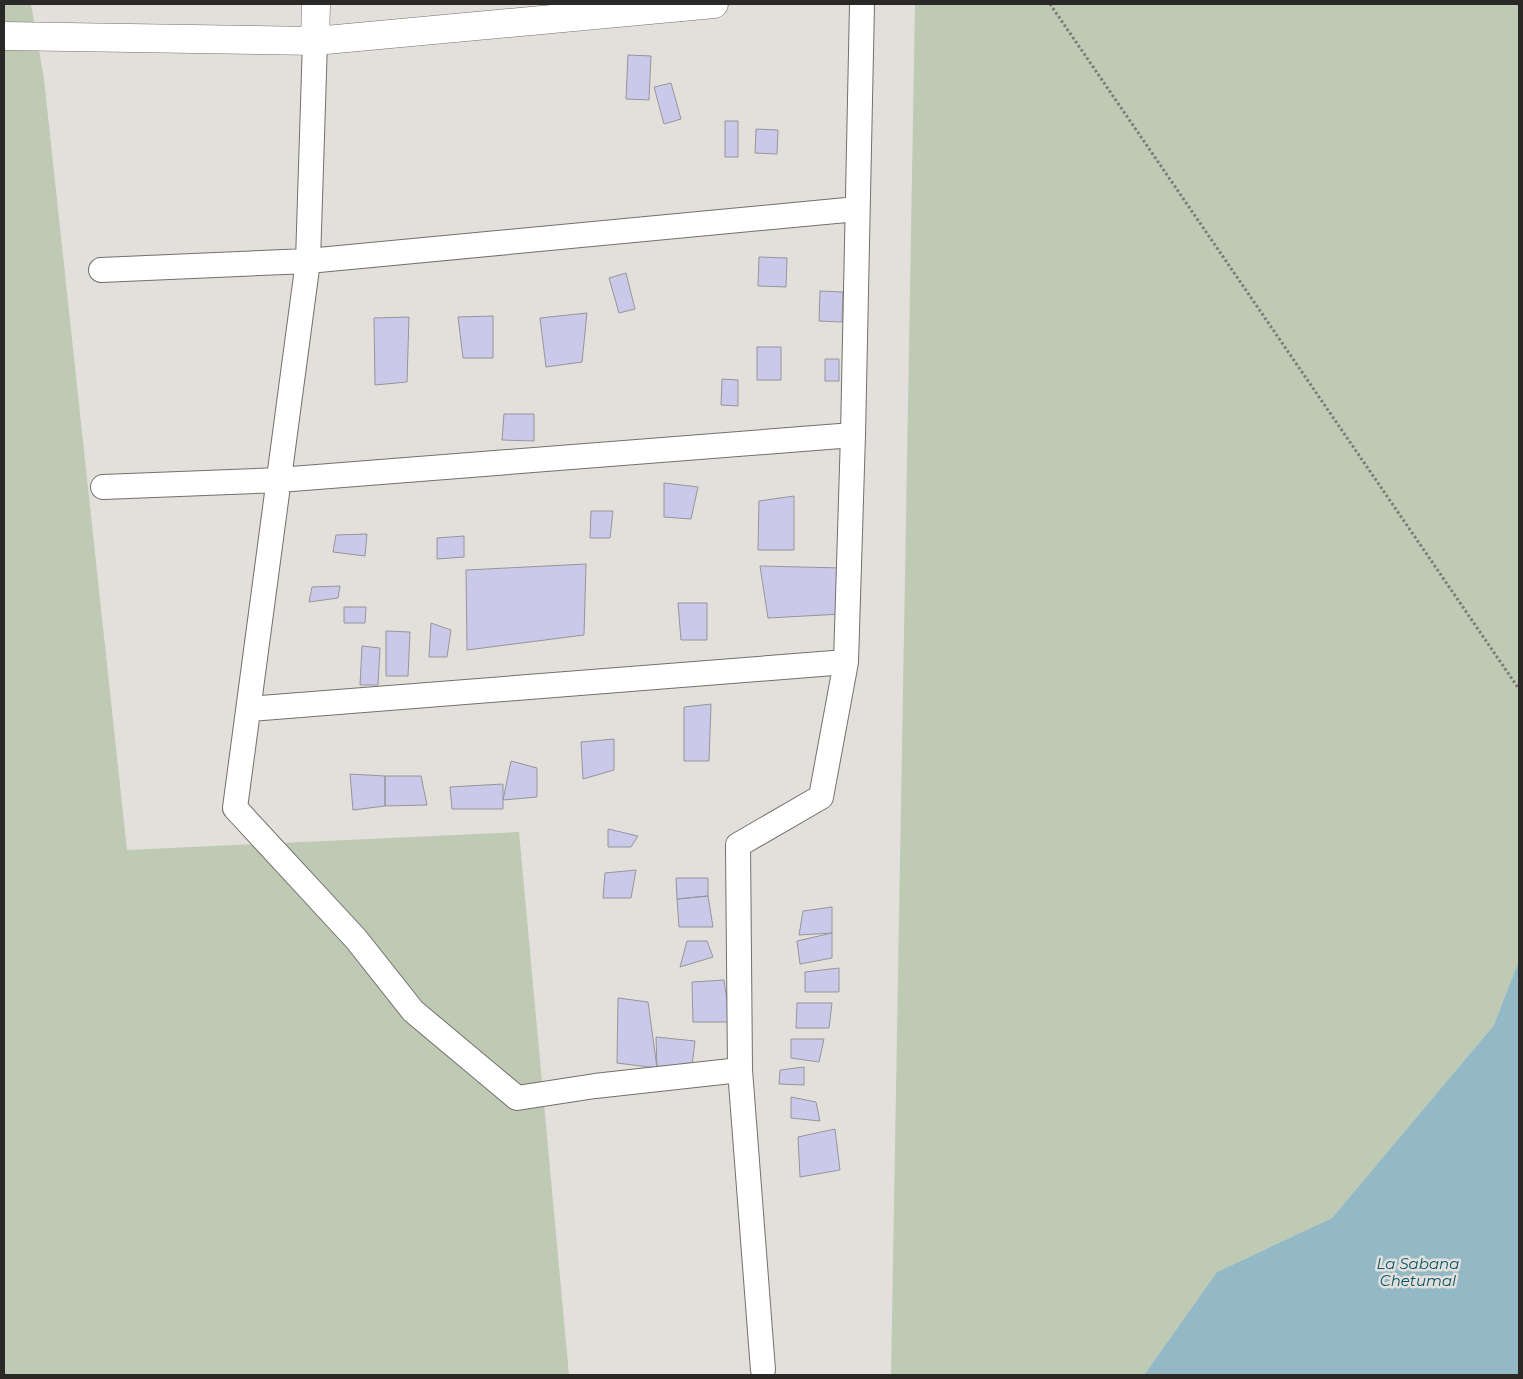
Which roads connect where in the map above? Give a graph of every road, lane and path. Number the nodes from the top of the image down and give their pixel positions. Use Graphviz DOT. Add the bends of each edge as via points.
graph roads {
  1 [pos="316,4"];
  2 [pos="714,4"];
  3 [pos="862,4"];
  4 [pos="1050,4"];
  5 [pos="4,36"];
  6 [pos="315,41"];
  7 [pos="857,209"];
  8 [pos="308,261"];
  9 [pos="101,270"];
  10 [pos="853,435"];
  11 [pos="279,480"];
  12 [pos="103,487"];
  13 [pos="846,662"];
  14 [pos="1519,690"];
  15 [pos="249,709"];
  16 [pos="740,1070"];
  17 [pos="763,1370"];
  1 -- 6 [label="street"];
  2 -- 6 [label="street"];
  3 -- 7 [label="street"];
  4 -- 14 [label="path"];
  5 -- 6 [label="street"];
  6 -- 8 [label="street"];
  7 -- 8 [label="street"];
  7 -- 10 [label="street"];
  8 -- 9 [label="street"];
  8 -- 11 [label="street"];
  10 -- 11 [label="street"];
  10 -- 13 [label="street"];
  11 -- 12 [label="street"];
  11 -- 15 [label="street"];
  13 -- 15 [label="street"];
  13 -- 16 [label="street" via="821,797 738,845"];
  15 -- 16 [label="street" via="236,808 356,939 413,1011 517,1098"];
  16 -- 17 [label="street"];
}
